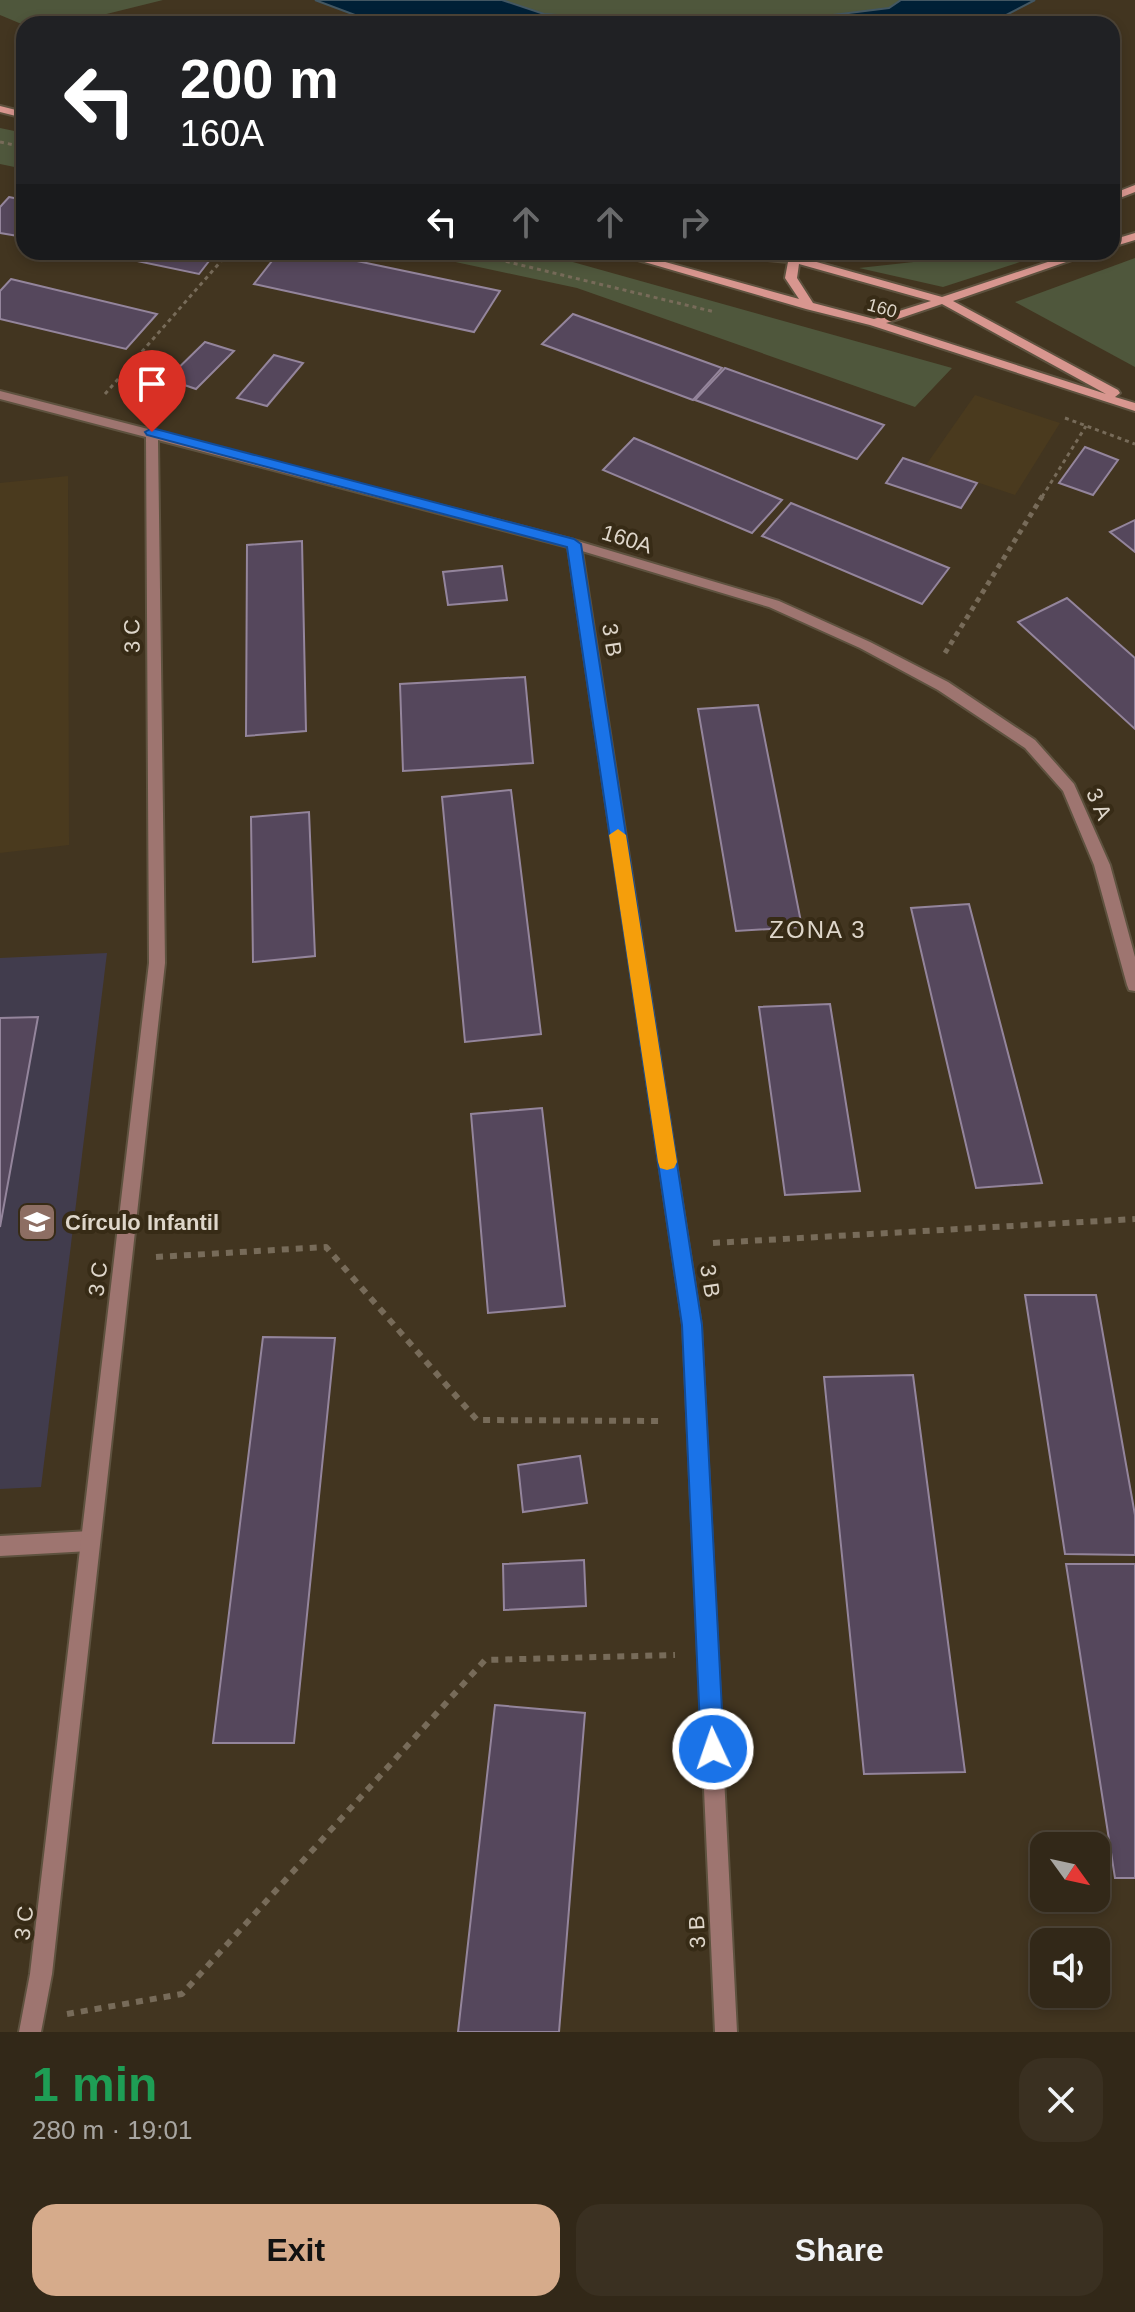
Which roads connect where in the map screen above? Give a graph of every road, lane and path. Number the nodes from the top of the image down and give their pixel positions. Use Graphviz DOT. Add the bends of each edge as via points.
graph roads {
  1 [pos="222,260"];
  2 [pos="500,260"];
  3 [pos="644,260"];
  4 [pos="794,260"];
  5 [pos="798,260"];
  6 [pos="1065,260"];
  7 [pos="945,301"];
  8 [pos="810,307"];
  9 [pos="721,313"];
  10 [pos="874,323"];
  11 [pos="0,395"];
  12 [pos="1135,405"];
  13 [pos="86,416"];
  14 [pos="1059,416"];
  15 [pos="1086,426"];
  16 [pos="152,432"];
  17 [pos="1135,444"];
  18 [pos="574,544"];
  19 [pos="929,679"];
  20 [pos="1030,744"];
  21 [pos="1135,985"];
  22 [pos="1135,1219"];
  23 [pos="680,1245"];
  24 [pos="123,1259"];
  25 [pos="696,1422"];
  26 [pos="90,1541"];
  27 [pos="0,1546"];
  28 [pos="708,1654"];
  29 [pos="31,2026"];
  30 [pos="726,2032"];
  1 -- 13 [label="path"];
  2 -- 9 [label="path"];
  3 -- 8 [label="main road, 160"];
  4 -- 8 [label="main road" via="791,278"];
  5 -- 7 [label="main road, 160"];
  6 -- 7 [label="main road"];
  7 -- 10 [label="main road"];
  7 -- 12 [label="main road, 160"];
  8 -- 10 [label="main road, 160"];
  10 -- 12 [label="main road, 160"];
  11 -- 13 [label="street, 160A"];
  13 -- 16 [label="street, 160A"];
  14 -- 15 [label="path"];
  15 -- 17 [label="path"];
  15 -- 19 [label="path"];
  16 -- 18 [label="street, 160A"];
  16 -- 24 [label="street, 3 C" via="157,963"];
  18 -- 19 [label="street, 160A" via="774,604"];
  18 -- 23 [label="street, 3 B"];
  19 -- 20 [label="street, 160A"];
  20 -- 21 [label="street, 3 A" via="1069,788 1102,865"];
  22 -- 23 [label="path"];
  23 -- 25 [label="street, 3 B" via="692,1325"];
  24 -- 25 [label="path" via="326,1247 477,1420"];
  24 -- 26 [label="street, 3 C"];
  25 -- 28 [label="street, 3 B"];
  26 -- 27 [label="street"];
  26 -- 29 [label="street, 3 C"];
  28 -- 29 [label="path" via="485,1660 182,1994"];
  28 -- 30 [label="street, 3 B"];
}
